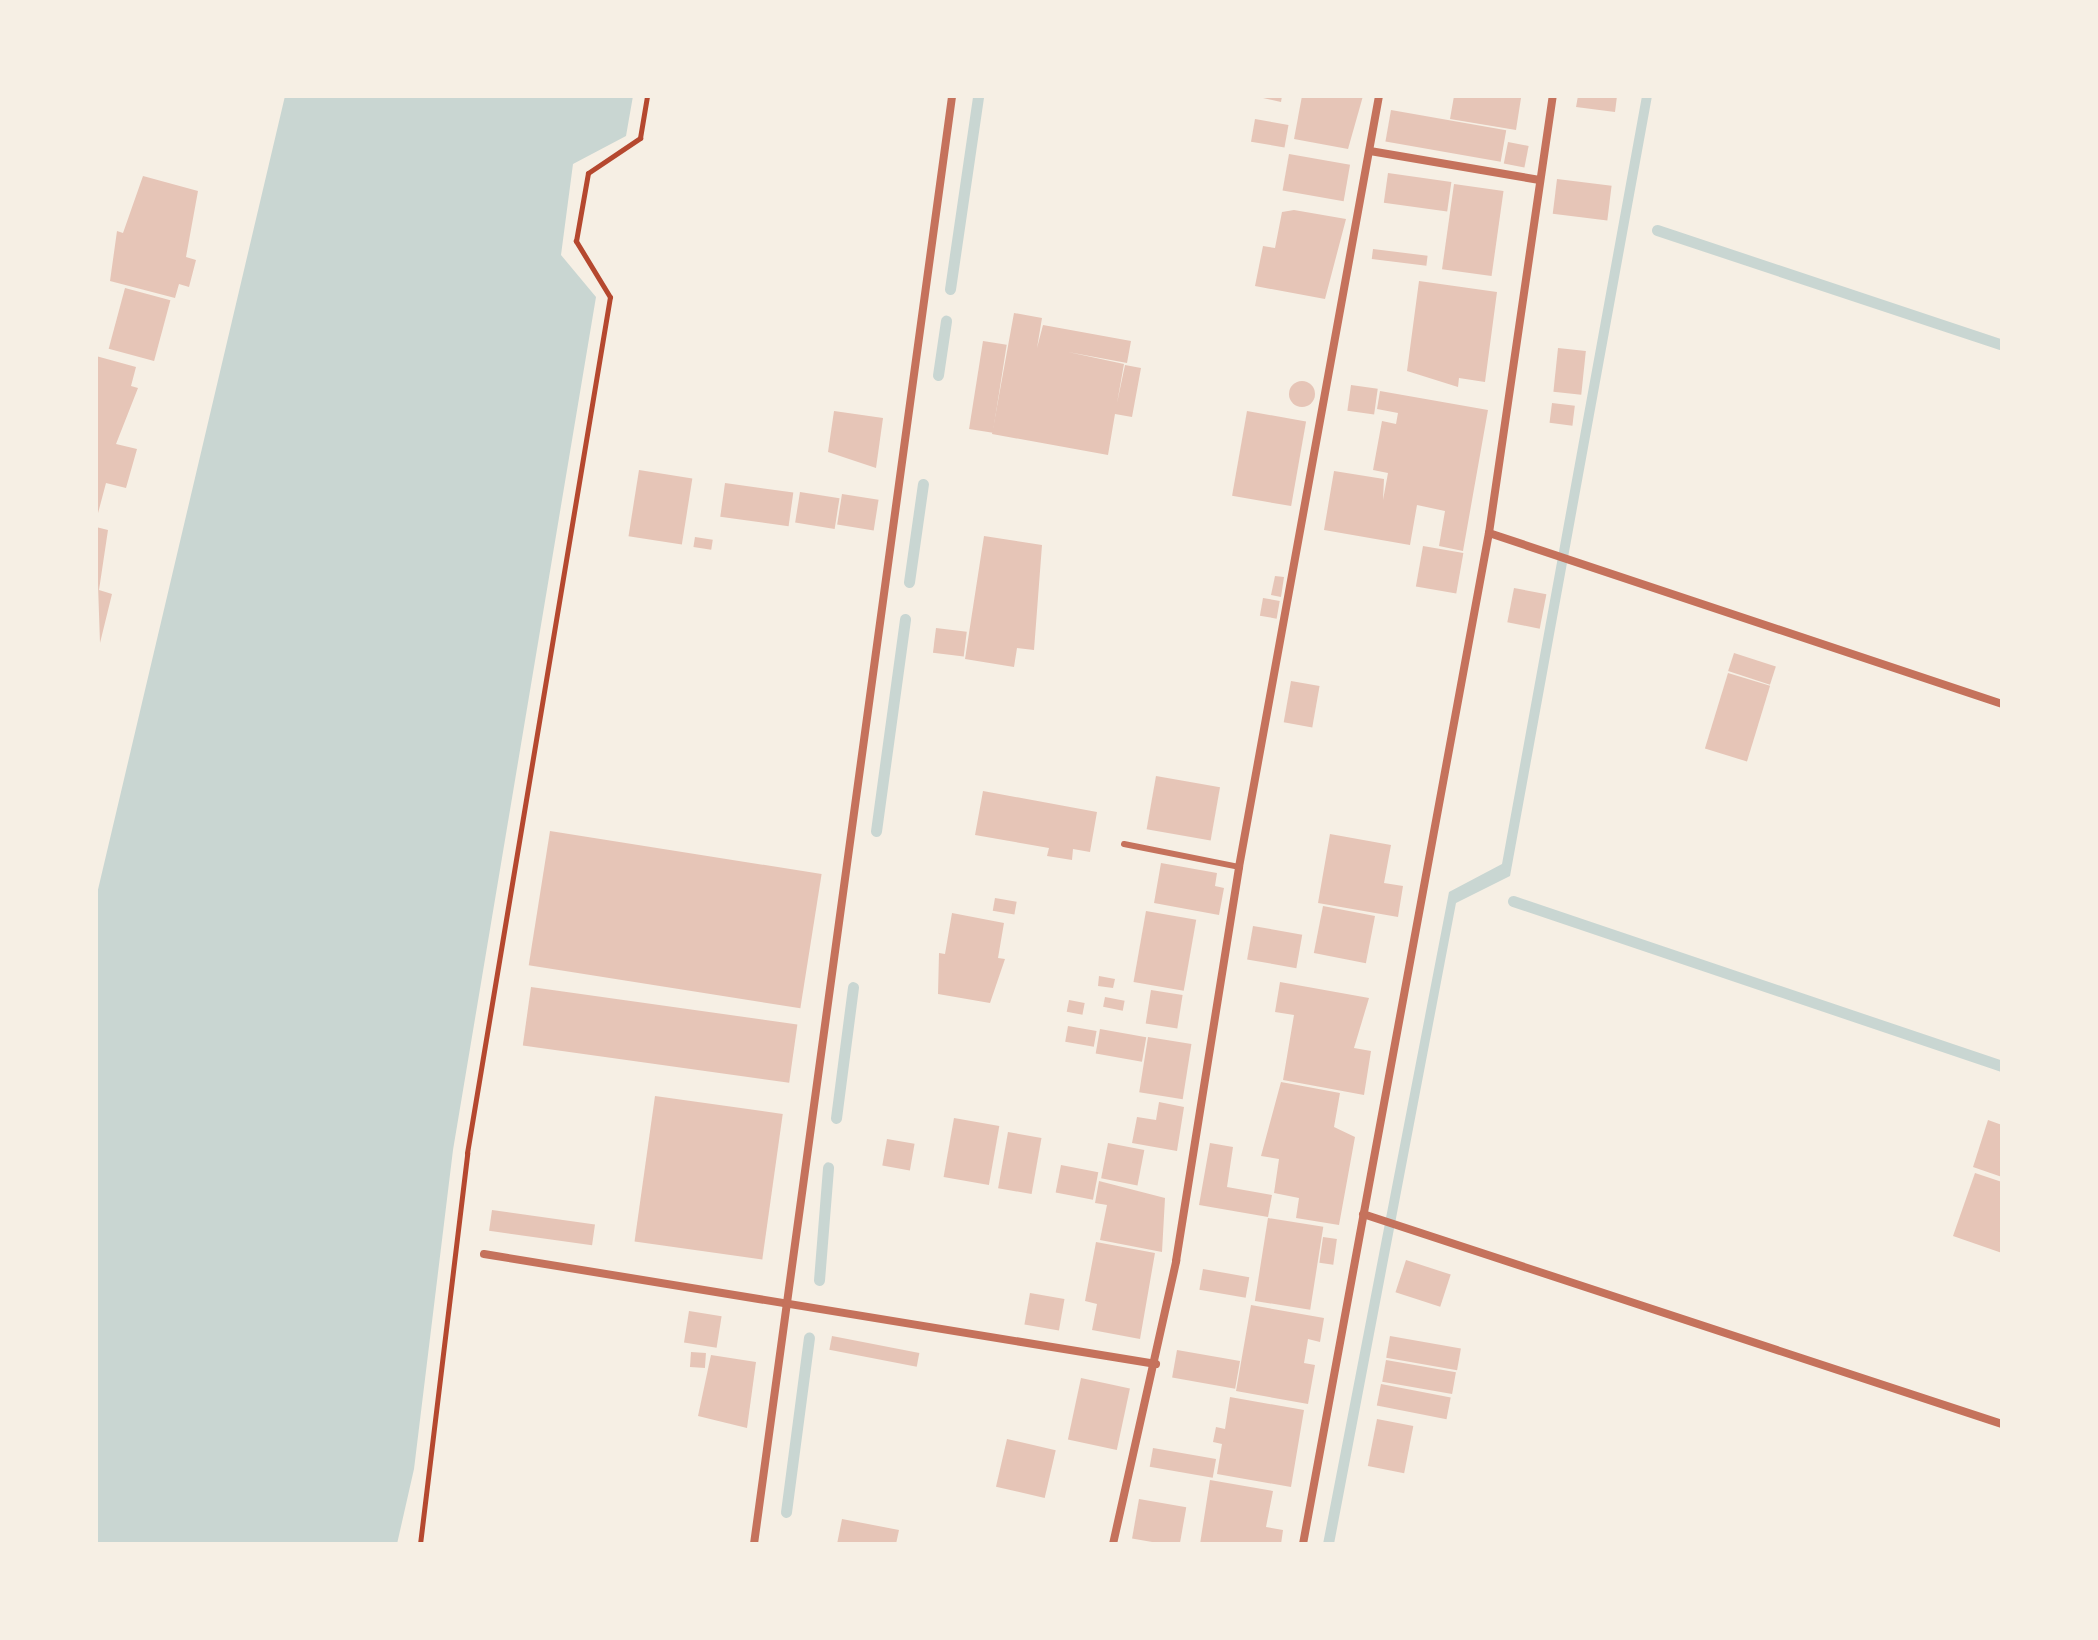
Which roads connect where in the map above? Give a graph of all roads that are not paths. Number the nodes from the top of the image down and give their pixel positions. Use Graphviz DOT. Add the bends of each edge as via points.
graph roads {
  1 [pos="952,96"];
  2 [pos="1379,96"];
  3 [pos="1553,96"];
  4 [pos="1370,151"];
  5 [pos="1540,180"];
  6 [pos="1489,533"];
  7 [pos="2002,704"];
  8 [pos="1124,844"];
  9 [pos="1239,867"];
  10 [pos="1363,1214"];
  11 [pos="484,1254"];
  12 [pos="789,1304"];
  13 [pos="1156,1364"];
  14 [pos="2002,1424"];
  15 [pos="754,1544"];
  16 [pos="1113,1544"];
  17 [pos="1303,1544"];
  1 -- 12 [label="street"];
  2 -- 4 [label="street"];
  3 -- 5 [label="street"];
  4 -- 5 [label="street"];
  4 -- 9 [label="street"];
  5 -- 6 [label="street"];
  6 -- 7 [label="street"];
  6 -- 10 [label="street"];
  8 -- 9 [label="lane"];
  9 -- 13 [label="street"];
  10 -- 14 [label="street"];
  10 -- 17 [label="street"];
  11 -- 12 [label="street"];
  12 -- 13 [label="street"];
  12 -- 15 [label="street"];
  13 -- 16 [label="street"];
}
